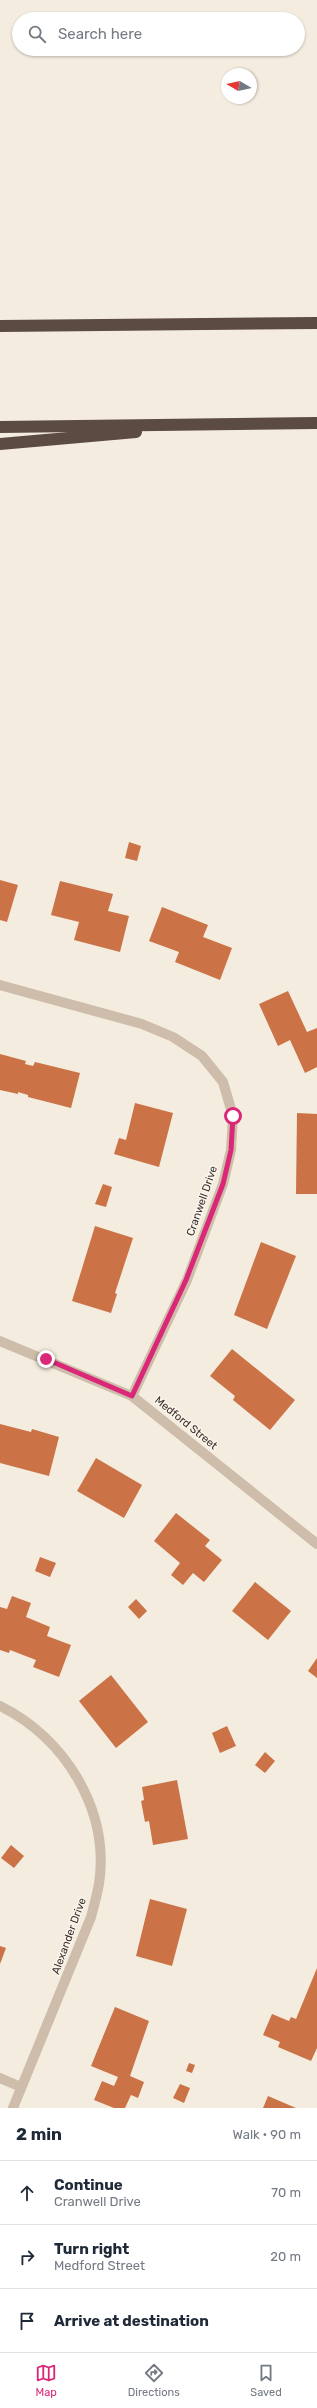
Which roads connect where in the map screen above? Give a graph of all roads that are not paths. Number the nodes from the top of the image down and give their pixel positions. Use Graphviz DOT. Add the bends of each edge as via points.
graph roads {
  1 [pos="317,323"];
  2 [pos="0,326"];
  3 [pos="317,423"];
  4 [pos="229,424"];
  5 [pos="0,427"];
  6 [pos="0,444"];
  7 [pos="0,985"];
  8 [pos="0,1341"];
  9 [pos="132,1396"];
  10 [pos="317,1544"];
  11 [pos="0,1706"];
  12 [pos="0,2078"];
  13 [pos="22,2087"];
  14 [pos="13,2108"];
  1 -- 2 [label="highway"];
  3 -- 4 [label="highway"];
  4 -- 5 [label="highway"];
  4 -- 6 [label="highway"];
  7 -- 9 [label="street, Cranwell Drive" via="142,1024 173,1037 202,1056 223,1082 233,1116 231,1150 223,1184 186,1280"];
  8 -- 9 [label="street, Medford Street"];
  9 -- 10 [label="street, Medford Street"];
  11 -- 13 [label="street, Alexander Drive" via="14,1713 40,1733 64,1757 82,1785 95,1816 100,1849 99,1883 91,1916"];
  12 -- 13 [label="street"];
  13 -- 14 [label="street, Alexander Drive"];
}
